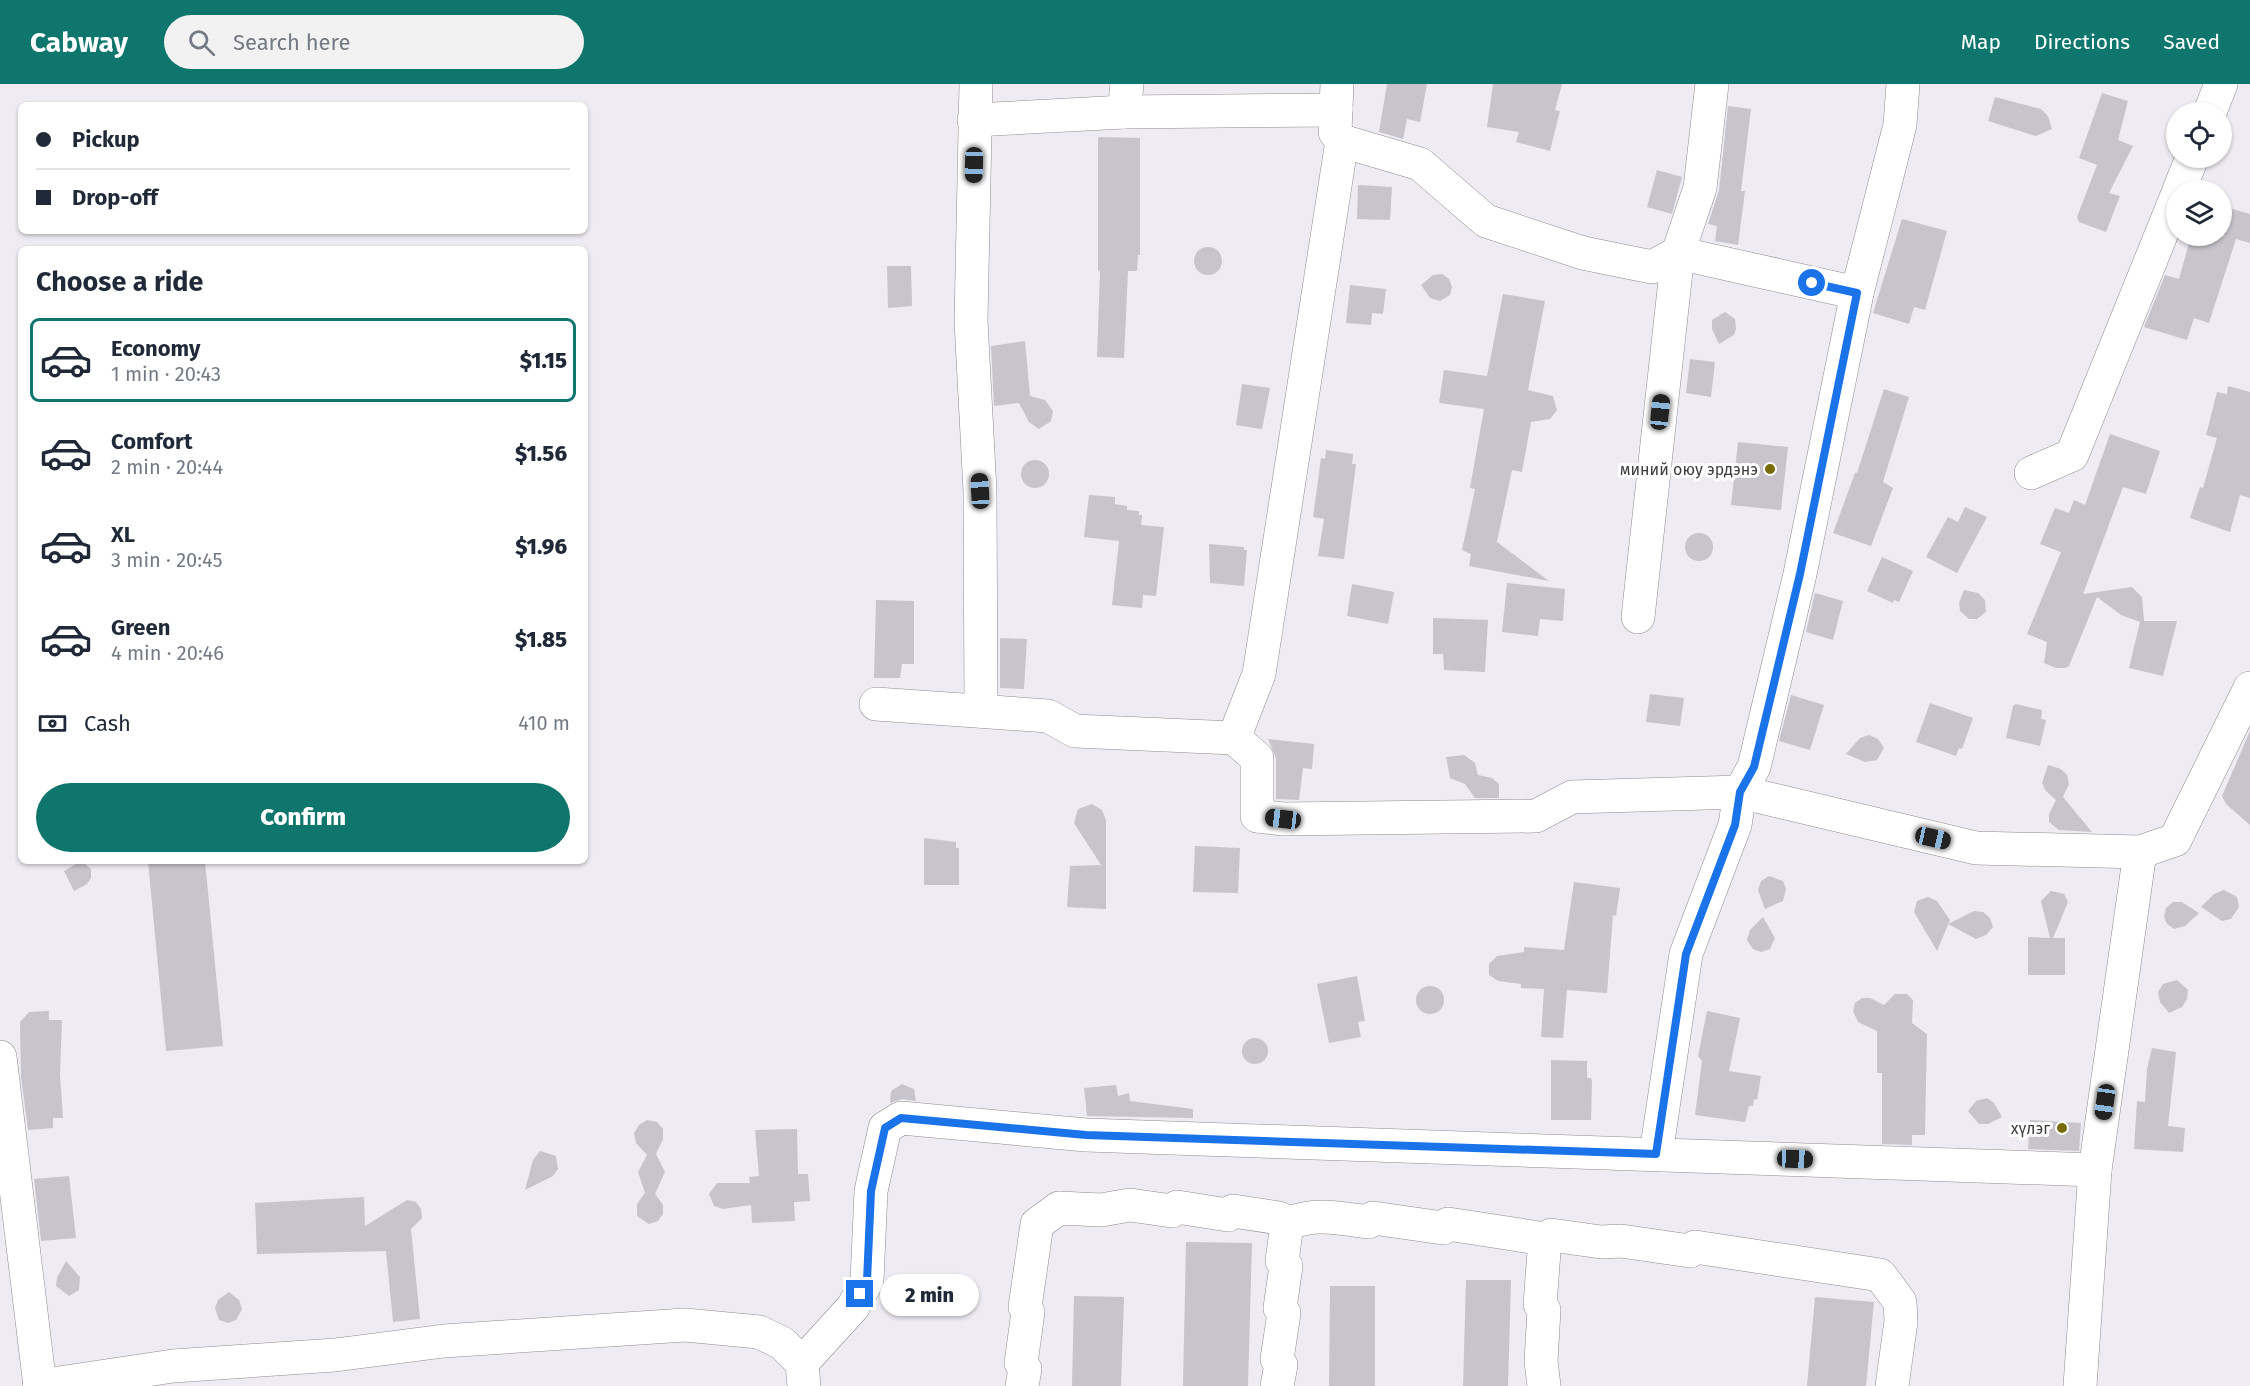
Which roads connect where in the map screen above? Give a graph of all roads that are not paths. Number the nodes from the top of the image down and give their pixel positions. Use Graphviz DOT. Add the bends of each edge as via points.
graph roads {
  1 [pos="976,84"];
  2 [pos="1712,84"];
  3 [pos="1903,84"];
  4 [pos="2221,84"];
  5 [pos="1126,98"];
  6 [pos="2214,102"];
  7 [pos="1338,111"];
  8 [pos="974,120"];
  9 [pos="2166,223"];
  10 [pos="1678,254"];
  11 [pos="1857,293"];
  12 [pos="2031,473"];
  13 [pos="1638,617"];
  14 [pos="2250,688"];
  15 [pos="876,704"];
  16 [pos="981,711"];
  17 [pos="1234,738"];
  18 [pos="1740,792"];
  19 [pos="2140,852"];
  20 [pos="0,1057"];
  21 [pos="1656,1154"];
  22 [pos="2095,1170"];
  23 [pos="1287,1224"];
  24 [pos="1545,1239"];
  25 [pos="803,1374"];
  26 [pos="39,1386"];
  27 [pos="1022,1386"];
  28 [pos="1278,1386"];
  29 [pos="1544,1386"];
  30 [pos="1892,1386"];
  31 [pos="2080,1386"];
  1 -- 8 [label="street"];
  2 -- 10 [label="street" via="1700,188"];
  3 -- 11 [label="street" via="1900,125"];
  4 -- 6 [label="street"];
  5 -- 7 [label="street"];
  5 -- 8 [label="street"];
  7 -- 10 [label="street" via="1420,164 1486,221 1583,253 1652,267"];
  7 -- 17 [label="street" via="1259,674"];
  8 -- 16 [label="street" via="971,321 980,491"];
  9 -- 12 [label="street" via="2072,455"];
  10 -- 11 [label="street"];
  10 -- 13 [label="street"];
  11 -- 18 [label="street" via="1800,574 1754,767"];
  14 -- 19 [label="street" via="2175,840"];
  15 -- 16 [label="street"];
  16 -- 17 [label="street" via="1048,716 1075,731"];
  17 -- 18 [label="street" via="1257,758 1257,816 1283,819 1536,816 1572,797"];
  18 -- 19 [label="street" via="1976,848"];
  18 -- 21 [label="street" via="1735,825 1686,954"];
  19 -- 22 [label="street"];
  20 -- 26 [label="street"];
  21 -- 22 [label="street"];
  21 -- 25 [label="street" via="1086,1135 901,1118 885,1128 871,1191 867,1281 853,1307"];
  22 -- 31 [label="street"];
  23 -- 24 [label="street" via="1303,1217 1331,1216 1368,1222 1373,1218 1443,1228 1448,1224"];
  23 -- 27 [label="street" via="1279,1218 1177,1207 1172,1211 1130,1205 1101,1210 1059,1208 1037,1224 1025,1307 1028,1312"];
  23 -- 28 [label="street"];
  24 -- 29 [label="street" via="1540,1304 1544,1310"];
  24 -- 30 [label="street" via="1551,1235 1690,1251 1695,1247 1880,1275 1900,1302"];
  25 -- 26 [label="street" via="782,1343 759,1332 685,1325 444,1341 335,1355 174,1366"];
}
